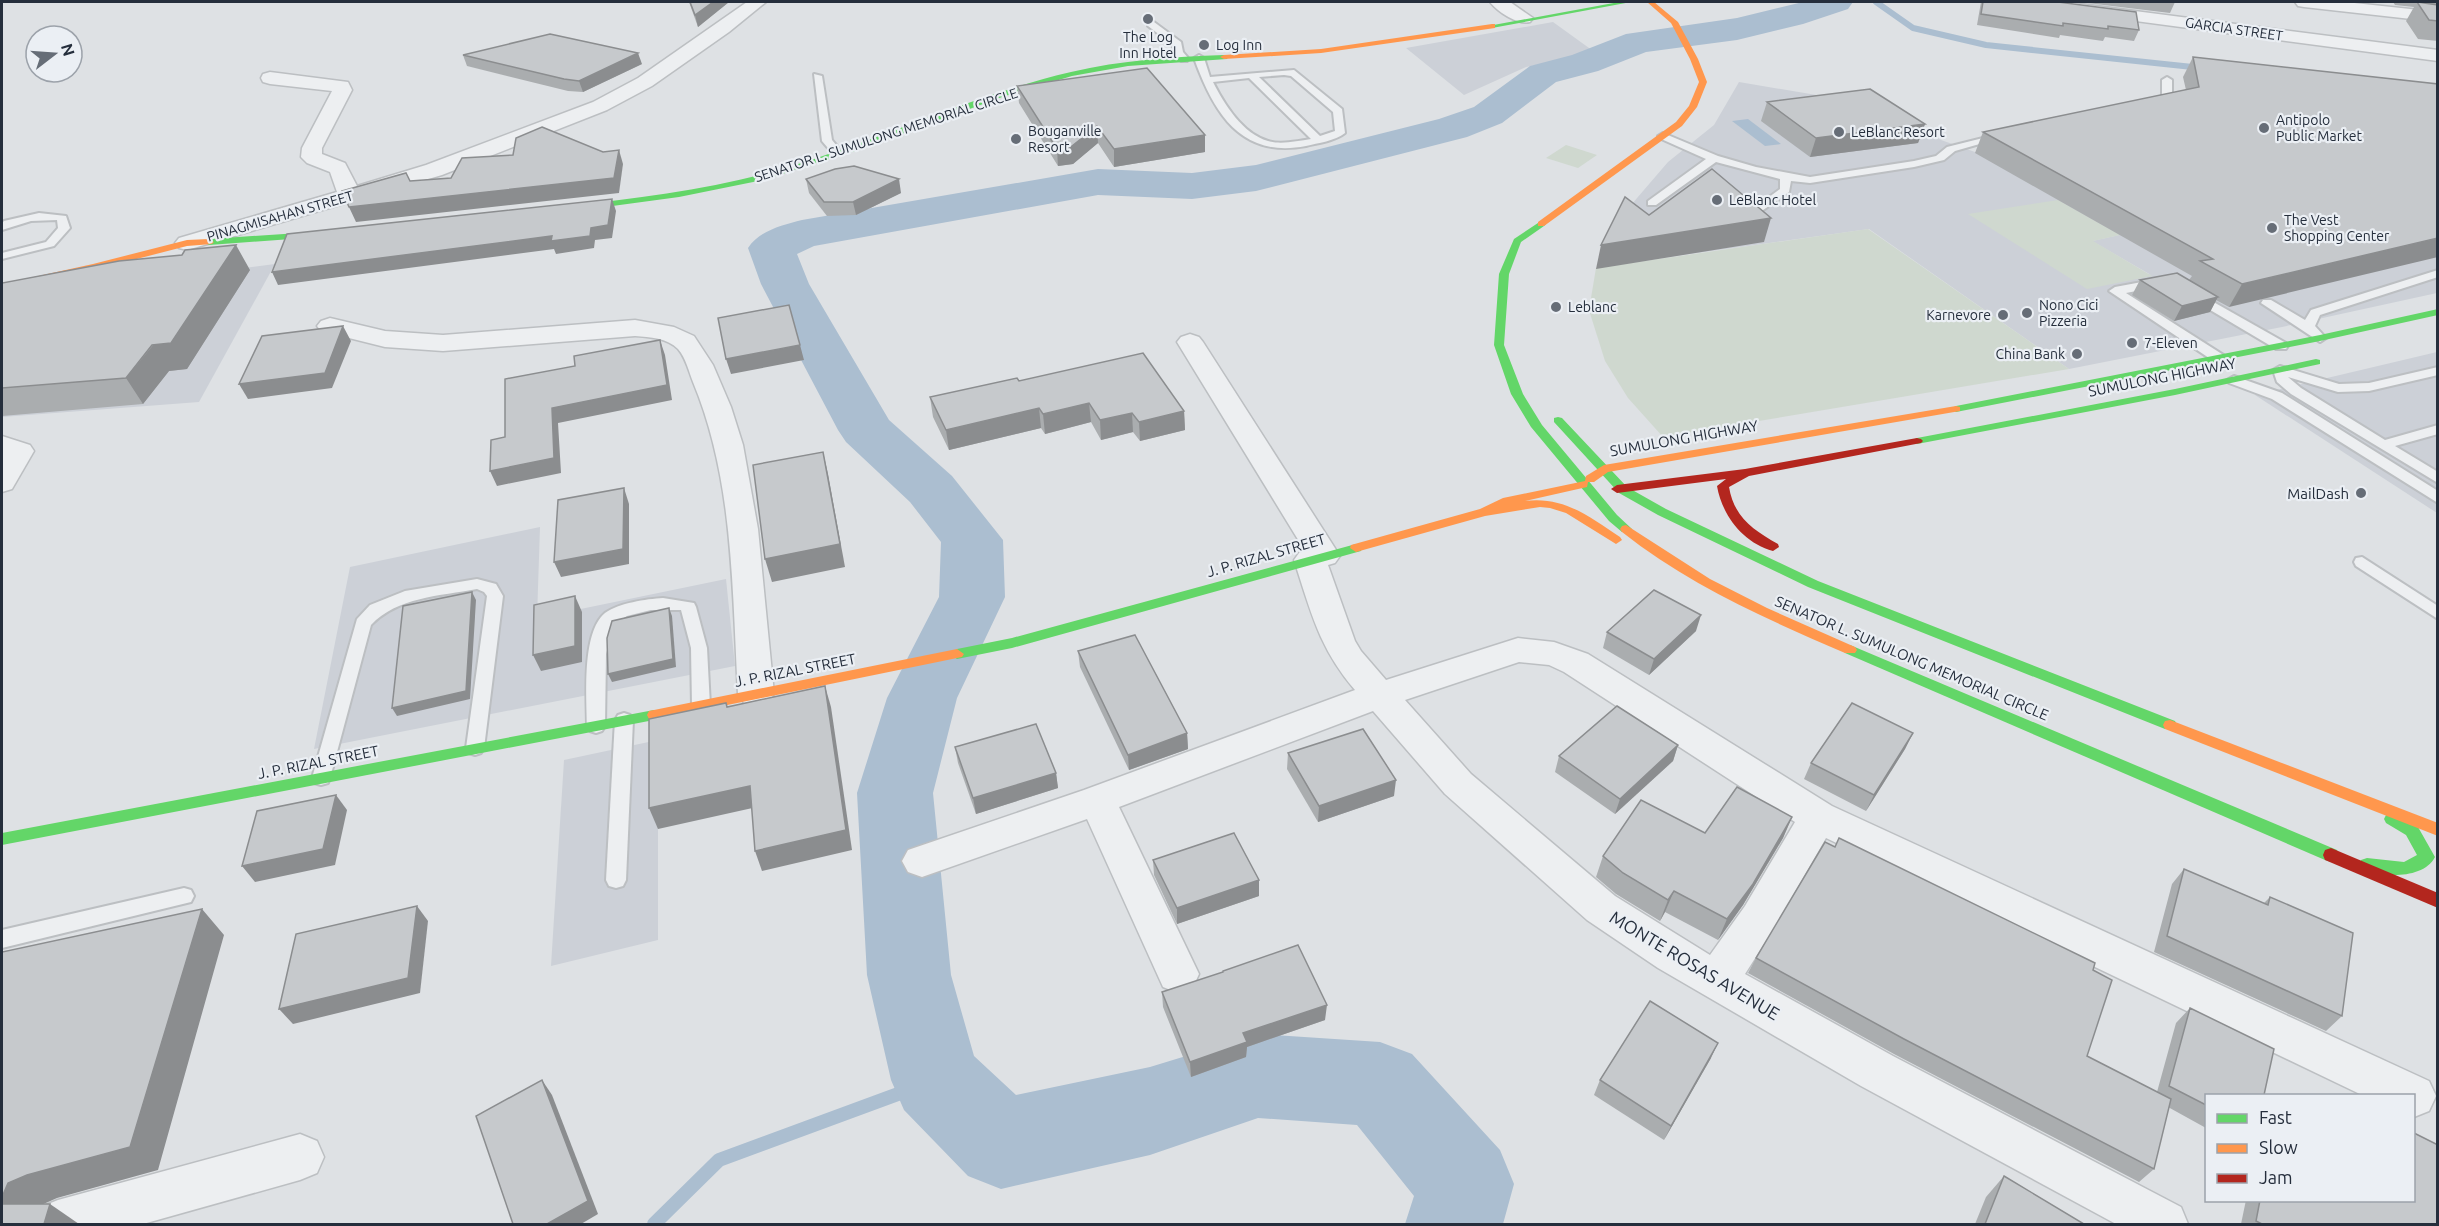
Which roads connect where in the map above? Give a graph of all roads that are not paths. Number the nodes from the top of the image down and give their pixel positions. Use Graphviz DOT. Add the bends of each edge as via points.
graph roads {
  1 [pos="758,2"];
  2 [pos="1499,2"];
  3 [pos="1628,2"];
  4 [pos="1650,2"];
  5 [pos="2030,2"];
  6 [pos="2304,2"];
  7 [pos="2379,6"];
  8 [pos="2438,17"];
  9 [pos="1524,18"];
  10 [pos="1151,24"];
  11 [pos="2438,56"];
  12 [pos="1184,58"];
  13 [pos="1199,58"];
  14 [pos="1251,75"];
  15 [pos="817,76"];
  16 [pos="270,78"];
  17 [pos="1206,80"];
  18 [pos="2167,80"];
  19 [pos="2136,108"];
  20 [pos="2010,135"];
  21 [pos="1663,136"];
  22 [pos="1318,140"];
  23 [pos="837,152"];
  24 [pos="1714,158"];
  25 [pos="1786,177"];
  26 [pos="349,196"];
  27 [pos="1652,203"];
  28 [pos="556,210"];
  29 [pos="1743,221"];
  30 [pos="2,227"];
  31 [pos="346,232"];
  32 [pos="187,243"];
  33 [pos="2,256"];
  34 [pos="2438,273"];
  35 [pos="2,287"];
  36 [pos="2267,303"];
  37 [pos="1502,309"];
  38 [pos="2438,312"];
  39 [pos="330,326"];
  40 [pos="2307,327"];
  41 [pos="1516,336"];
  42 [pos="2320,338"];
  43 [pos="1190,342"];
  44 [pos="2281,346"];
  45 [pos="2220,359"];
  46 [pos="2325,360"];
  47 [pos="2280,370"];
  48 [pos="2438,371"];
  49 [pos="2234,380"];
  50 [pos="1550,409"];
  51 [pos="2438,429"];
  52 [pos="2,445"];
  53 [pos="2382,445"];
  54 [pos="1604,469"];
  55 [pos="1745,472"];
  56 [pos="2438,479"];
  57 [pos="2,483"];
  58 [pos="1583,484"];
  59 [pos="1623,490"];
  60 [pos="2438,498"];
  61 [pos="1484,512"];
  62 [pos="1317,558"];
  63 [pos="2362,562"];
  64 [pos="1717,590"];
  65 [pos="2438,614"];
  66 [pos="1917,624"];
  67 [pos="756,694"];
  68 [pos="1379,695"];
  69 [pos="701,706"];
  70 [pos="624,720"];
  71 [pos="596,726"];
  72 [pos="475,748"];
  73 [pos="321,778"];
  74 [pos="2360,799"];
  75 [pos="1097,800"];
  76 [pos="1818,817"];
  77 [pos="2438,830"];
  78 [pos="4,843"];
  79 [pos="922,861"];
  80 [pos="2345,863"];
  81 [pos="616,880"];
  82 [pos="184,897"];
  83 [pos="2438,901"];
  84 [pos="2,939"];
  85 [pos="1178,974"];
  86 [pos="1717,980"];
  87 [pos="2409,1094"];
  88 [pos="2415,1097"];
  89 [pos="2438,1107"];
  90 [pos="300,1157"];
  91 [pos="58,1224"];
  92 [pos="2164,1224"];
  1 -- 26 [label="street, PINAGMISAHAN STREET" via="645,82 600,106 435,170"];
  2 -- 9 [label="street"];
  3 -- 9 [label="main road, SENATOR L. SUMULONG MEMORIAL CIRCLE"];
  4 -- 21 [label="main road, SENATOR L. SUMULONG MEMORIAL CIRCLE" via="1674,22 1703,82 1694,107"];
  5 -- 11 [label="street, GARCIA STREET"];
  6 -- 7 [label="street"];
  7 -- 8 [label="street"];
  9 -- 13 [label="main road, SENATOR L. SUMULONG MEMORIAL CIRCLE" via="1320,51"];
  10 -- 12 [label="lane" via="1179,44 1178,52"];
  12 -- 13 [label="main road, SENATOR L. SUMULONG MEMORIAL CIRCLE"];
  12 -- 23 [label="main road, SENATOR L. SUMULONG MEMORIAL CIRCLE" via="1072,74"];
  13 -- 17 [label="lane"];
  14 -- 17 [label="lane"];
  14 -- 22 [label="lane"];
  14 -- 22 [label="lane" via="1294,73 1338,111 1340,133"];
  15 -- 23 [label="lane" via="827,141"];
  16 -- 26 [label="street" via="341,86 312,148 312,157 338,166"];
  17 -- 22 [label="lane" via="1225,109 1264,145"];
  18 -- 19 [label="lane" via="2167,97 2159,104"];
  20 -- 25 [label="lane" via="1951,149 1940,158 1914,165 1810,180"];
  21 -- 24 [label="lane"];
  21 -- 37 [label="main road, SENATOR L. SUMULONG MEMORIAL CIRCLE" via="1517,241 1504,274"];
  23 -- 28 [label="main road, SENATOR L. SUMULONG MEMORIAL CIRCLE" via="788,170 713,189"];
  24 -- 25 [label="lane"];
  24 -- 27 [label="lane"];
  25 -- 29 [label="lane" via="1785,190"];
  26 -- 32 [label="street, PINAGMISAHAN STREET"];
  30 -- 33 [label="lane" via="51,215 62,218 64,228 50,244"];
  31 -- 32 [label="main road"];
  32 -- 35 [label="main road"];
  34 -- 40 [label="lane" via="2315,313"];
  36 -- 40 [label="lane"];
  37 -- 41 [label="main road"];
  37 -- 58 [label="main road, SENATOR L. SUMULONG MEMORIAL CIRCLE" via="1499,345 1517,394 1537,427"];
  38 -- 42 [label="main road, SUMULONG HIGHWAY"];
  39 -- 67 [label="street" via="385,339 443,344 635,328 664,331 690,346 715,396 726,436 743,528"];
  40 -- 42 [label="lane"];
  42 -- 44 [label="main road, SUMULONG HIGHWAY"];
  43 -- 62 [label="street, MONTE ROSAS AVENUE"];
  44 -- 45 [label="main road, SUMULONG HIGHWAY"];
  44 -- 45 [label="lane" via="2175,283 2115,291"];
  45 -- 54 [label="main road, SUMULONG HIGHWAY" via="2025,397"];
  46 -- 47 [label="main road, SUMULONG HIGHWAY"];
  47 -- 48 [label="lane" via="2338,388 2369,387"];
  47 -- 49 [label="main road, SUMULONG HIGHWAY"];
  47 -- 53 [label="lane" via="2282,379 2296,391"];
  49 -- 55 [label="main road, SUMULONG HIGHWAY"];
  49 -- 60 [label="lane" via="2277,396"];
  50 -- 54 [label="main road, SENATOR L. SUMULONG MEMORIAL CIRCLE" via="1563,428"];
  51 -- 53 [label="lane"];
  52 -- 57 [label="street" via="20,451"];
  53 -- 56 [label="lane"];
  54 -- 58 [label="main road, SUMULONG HIGHWAY"];
  54 -- 59 [label="main road, SENATOR L. SUMULONG MEMORIAL CIRCLE"];
  55 -- 59 [label="main road, SUMULONG HIGHWAY"];
  55 -- 66 [label="main road" via="1723,486 1723,502 1738,526"];
  58 -- 59 [label="main road, SUMULONG HIGHWAY"];
  58 -- 61 [label="main road, J. P. RIZAL STREET" via="1507,501"];
  58 -- 64 [label="main road, SENATOR L. SUMULONG MEMORIAL CIRCLE" via="1612,519 1646,546"];
  59 -- 66 [label="main road, SENATOR L. SUMULONG MEMORIAL CIRCLE" via="1813,584"];
  61 -- 62 [label="main road, J. P. RIZAL STREET"];
  61 -- 64 [label="main road" via="1541,503 1556,505 1635,551"];
  62 -- 67 [label="main road, J. P. RIZAL STREET" via="1012,643"];
  62 -- 68 [label="street, MONTE ROSAS AVENUE" via="1338,641"];
  63 -- 65 [label="lane"];
  64 -- 80 [label="main road, SENATOR L. SUMULONG MEMORIAL CIRCLE"];
  66 -- 74 [label="main road, SENATOR L. SUMULONG MEMORIAL CIRCLE"];
  67 -- 69 [label="main road, J. P. RIZAL STREET"];
  68 -- 75 [label="street"];
  68 -- 76 [label="street" via="1518,650 1554,654 1576,663"];
  68 -- 86 [label="street, MONTE ROSAS AVENUE" via="1458,784 1601,908"];
  69 -- 70 [label="main road, J. P. RIZAL STREET"];
  69 -- 71 [label="lane" via="699,648 688,607 675,602 651,604 610,617 604,625 597,655"];
  70 -- 71 [label="main road, J. P. RIZAL STREET"];
  70 -- 81 [label="lane"];
  71 -- 72 [label="main road, J. P. RIZAL STREET"];
  72 -- 73 [label="main road, J. P. RIZAL STREET"];
  72 -- 73 [label="lane" via="495,596 490,588 477,584 393,601 376,609 363,623"];
  73 -- 78 [label="main road, J. P. RIZAL STREET"];
  74 -- 77 [label="main road, SENATOR L. SUMULONG MEMORIAL CIRCLE"];
  74 -- 80 [label="main road" via="2412,831 2427,857 2406,868"];
  75 -- 79 [label="street"];
  75 -- 85 [label="street"];
  76 -- 86 [label="street" via="1759,918"];
  76 -- 87 [label="street"];
  80 -- 83 [label="main road, SENATOR L. SUMULONG MEMORIAL CIRCLE"];
  82 -- 84 [label="lane"];
  86 -- 92 [label="street, MONTE ROSAS AVENUE" via="1877,1071"];
  88 -- 89 [label="street"];
  90 -- 91 [label="street"];
}
